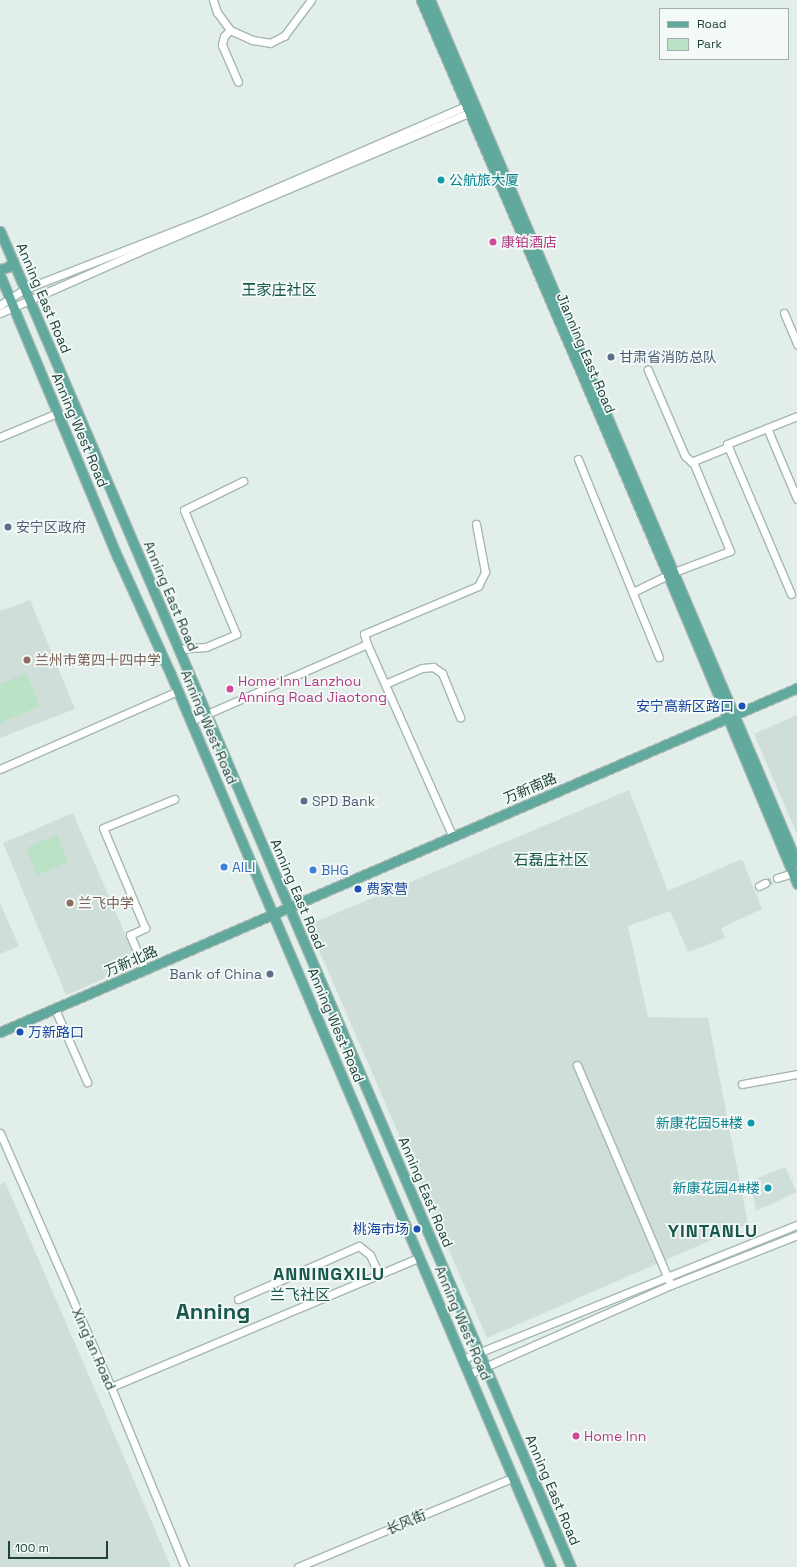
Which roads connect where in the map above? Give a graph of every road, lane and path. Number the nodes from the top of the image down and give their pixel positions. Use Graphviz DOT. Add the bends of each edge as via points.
graph roads {
  1 [pos="213,0"];
  2 [pos="311,0"];
  3 [pos="421,0"];
  4 [pos="430,0"];
  5 [pos="230,30"];
  6 [pos="238,82"];
  7 [pos="472,107"];
  8 [pos="0,232"];
  9 [pos="13,261"];
  10 [pos="0,269"];
  11 [pos="0,275"];
  12 [pos="25,289"];
  13 [pos="10,297"];
  14 [pos="30,301"];
  15 [pos="0,305"];
  16 [pos="14,307"];
  17 [pos="0,313"];
  18 [pos="784,313"];
  19 [pos="797,344"];
  20 [pos="648,370"];
  21 [pos="57,413"];
  22 [pos="797,416"];
  23 [pos="767,428"];
  24 [pos="0,437"];
  25 [pos="728,447"];
  26 [pos="578,459"];
  27 [pos="691,462"];
  28 [pos="244,481"];
  29 [pos="797,499"];
  30 [pos="476,524"];
  31 [pos="671,573"];
  32 [pos="633,592"];
  33 [pos="791,594"];
  34 [pos="367,644"];
  35 [pos="178,649"];
  36 [pos="659,657"];
  37 [pos="385,684"];
  38 [pos="797,688"];
  39 [pos="178,691"];
  40 [pos="206,715"];
  41 [pos="731,716"];
  42 [pos="460,717"];
  43 [pos="191,721"];
  44 [pos="0,769"];
  45 [pos="174,799"];
  46 [pos="453,837"];
  47 [pos="797,863"];
  48 [pos="792,873"];
  49 [pos="777,878"];
  50 [pos="797,884"];
  51 [pos="289,909"];
  52 [pos="274,916"];
  53 [pos="145,970"];
  54 [pos="55,1009"];
  55 [pos="0,1032"];
  56 [pos="578,1065"];
  57 [pos="797,1074"];
  58 [pos="87,1082"];
  59 [pos="742,1084"];
  60 [pos="0,1133"];
  61 [pos="797,1225"];
  62 [pos="797,1235"];
  63 [pos="420,1257"];
  64 [pos="379,1274"];
  65 [pos="669,1282"];
  66 [pos="238,1299"];
  67 [pos="467,1326"];
  68 [pos="452,1332"];
  69 [pos="479,1354"];
  70 [pos="463,1359"];
  71 [pos="484,1367"];
  72 [pos="469,1374"];
  73 [pos="111,1387"];
  74 [pos="499,1400"];
  75 [pos="483,1405"];
  76 [pos="514,1477"];
  77 [pos="185,1567"];
  78 [pos="298,1567"];
  79 [pos="552,1567"];
  80 [pos="571,1567"];
  1 -- 5 [label="street" via="217,12"];
  2 -- 5 [label="street" via="284,36 270,43 252,40"];
  3 -- 7 [label="main road, Jianning East Road"];
  4 -- 7 [label="main road, Jianning East Road"];
  5 -- 6 [label="street" via="224,36 222,45"];
  7 -- 12 [label="street" via="200,221"];
  7 -- 14 [label="street"];
  7 -- 31 [label="main road, Jianning East Road"];
  8 -- 9 [label="main road, Anning East Road"];
  9 -- 10 [label="main road" via="8,267"];
  9 -- 12 [label="main road, Anning East Road"];
  11 -- 13 [label="main road, Anning West Road"];
  12 -- 13 [label="street"];
  12 -- 14 [label="main road, Anning East Road"];
  13 -- 15 [label="street"];
  13 -- 16 [label="main road, Anning West Road"];
  14 -- 16 [label="street"];
  14 -- 35 [label="main road, Anning East Road"];
  16 -- 17 [label="street"];
  16 -- 21 [label="main road, Anning West Road"];
  18 -- 19 [label="street"];
  20 -- 27 [label="street" via="685,456"];
  21 -- 24 [label="street"];
  21 -- 39 [label="main road, Anning West Road"];
  22 -- 23 [label="street"];
  23 -- 25 [label="street" via="727,444"];
  23 -- 29 [label="street"];
  25 -- 27 [label="street"];
  25 -- 33 [label="street"];
  26 -- 32 [label="street"];
  27 -- 31 [label="street" via="730,551"];
  28 -- 35 [label="street" via="184,510 236,634 206,647"];
  30 -- 34 [label="street" via="485,572 478,586 364,634"];
  31 -- 32 [label="street"];
  31 -- 41 [label="main road, Jianning East Road"];
  32 -- 36 [label="street"];
  34 -- 37 [label="street"];
  34 -- 40 [label="street"];
  35 -- 40 [label="main road, Anning East Road"];
  37 -- 42 [label="street" via="422,668 433,667 442,673"];
  37 -- 46 [label="street"];
  38 -- 41 [label="main road, 万新南路"];
  39 -- 43 [label="main road, Anning West Road"];
  39 -- 44 [label="street"];
  40 -- 43 [label="street"];
  40 -- 51 [label="main road, Anning East Road"];
  41 -- 46 [label="main road, 万新南路"];
  41 -- 47 [label="main road"];
  41 -- 48 [label="main road"];
  43 -- 52 [label="main road, Anning West Road"];
  45 -- 53 [label="street" via="103,828 145,928 130,935"];
  46 -- 51 [label="main road, 万新南路"];
  48 -- 49 [label="street"];
  48 -- 50 [label="main road"];
  51 -- 52 [label="main road, 万新南路"];
  51 -- 67 [label="main road, Anning East Road"];
  52 -- 53 [label="main road, 万新北路"];
  52 -- 63 [label="main road, Anning West Road"];
  53 -- 54 [label="main road, 万新北路"];
  54 -- 55 [label="main road, 万新北路"];
  54 -- 58 [label="street"];
  56 -- 65 [label="street"];
  57 -- 59 [label="street"];
  60 -- 73 [label="street, Xing'an Road"];
  61 -- 65 [label="street"];
  62 -- 65 [label="street"];
  63 -- 64 [label="street"];
  63 -- 68 [label="main road, Anning West Road"];
  64 -- 66 [label="street" via="370,1254 359,1246"];
  64 -- 73 [label="street"];
  65 -- 69 [label="street"];
  65 -- 71 [label="street"];
  67 -- 68 [label="main road" via="459,1332"];
  67 -- 69 [label="main road, Anning East Road"];
  68 -- 70 [label="main road, Anning West Road"];
  69 -- 70 [label="street"];
  69 -- 71 [label="main road, Anning East Road"];
  70 -- 72 [label="main road, Anning West Road"];
  71 -- 72 [label="street"];
  71 -- 74 [label="main road, Anning East Road"];
  72 -- 75 [label="main road, Anning West Road"];
  73 -- 77 [label="street, Xing'an Road"];
  74 -- 75 [label="main road" via="488,1398"];
  74 -- 80 [label="main road, Anning East Road"];
  75 -- 76 [label="main road, Anning West Road"];
  76 -- 78 [label="street, 长风街"];
  76 -- 79 [label="main road, Anning West Road"];
}
